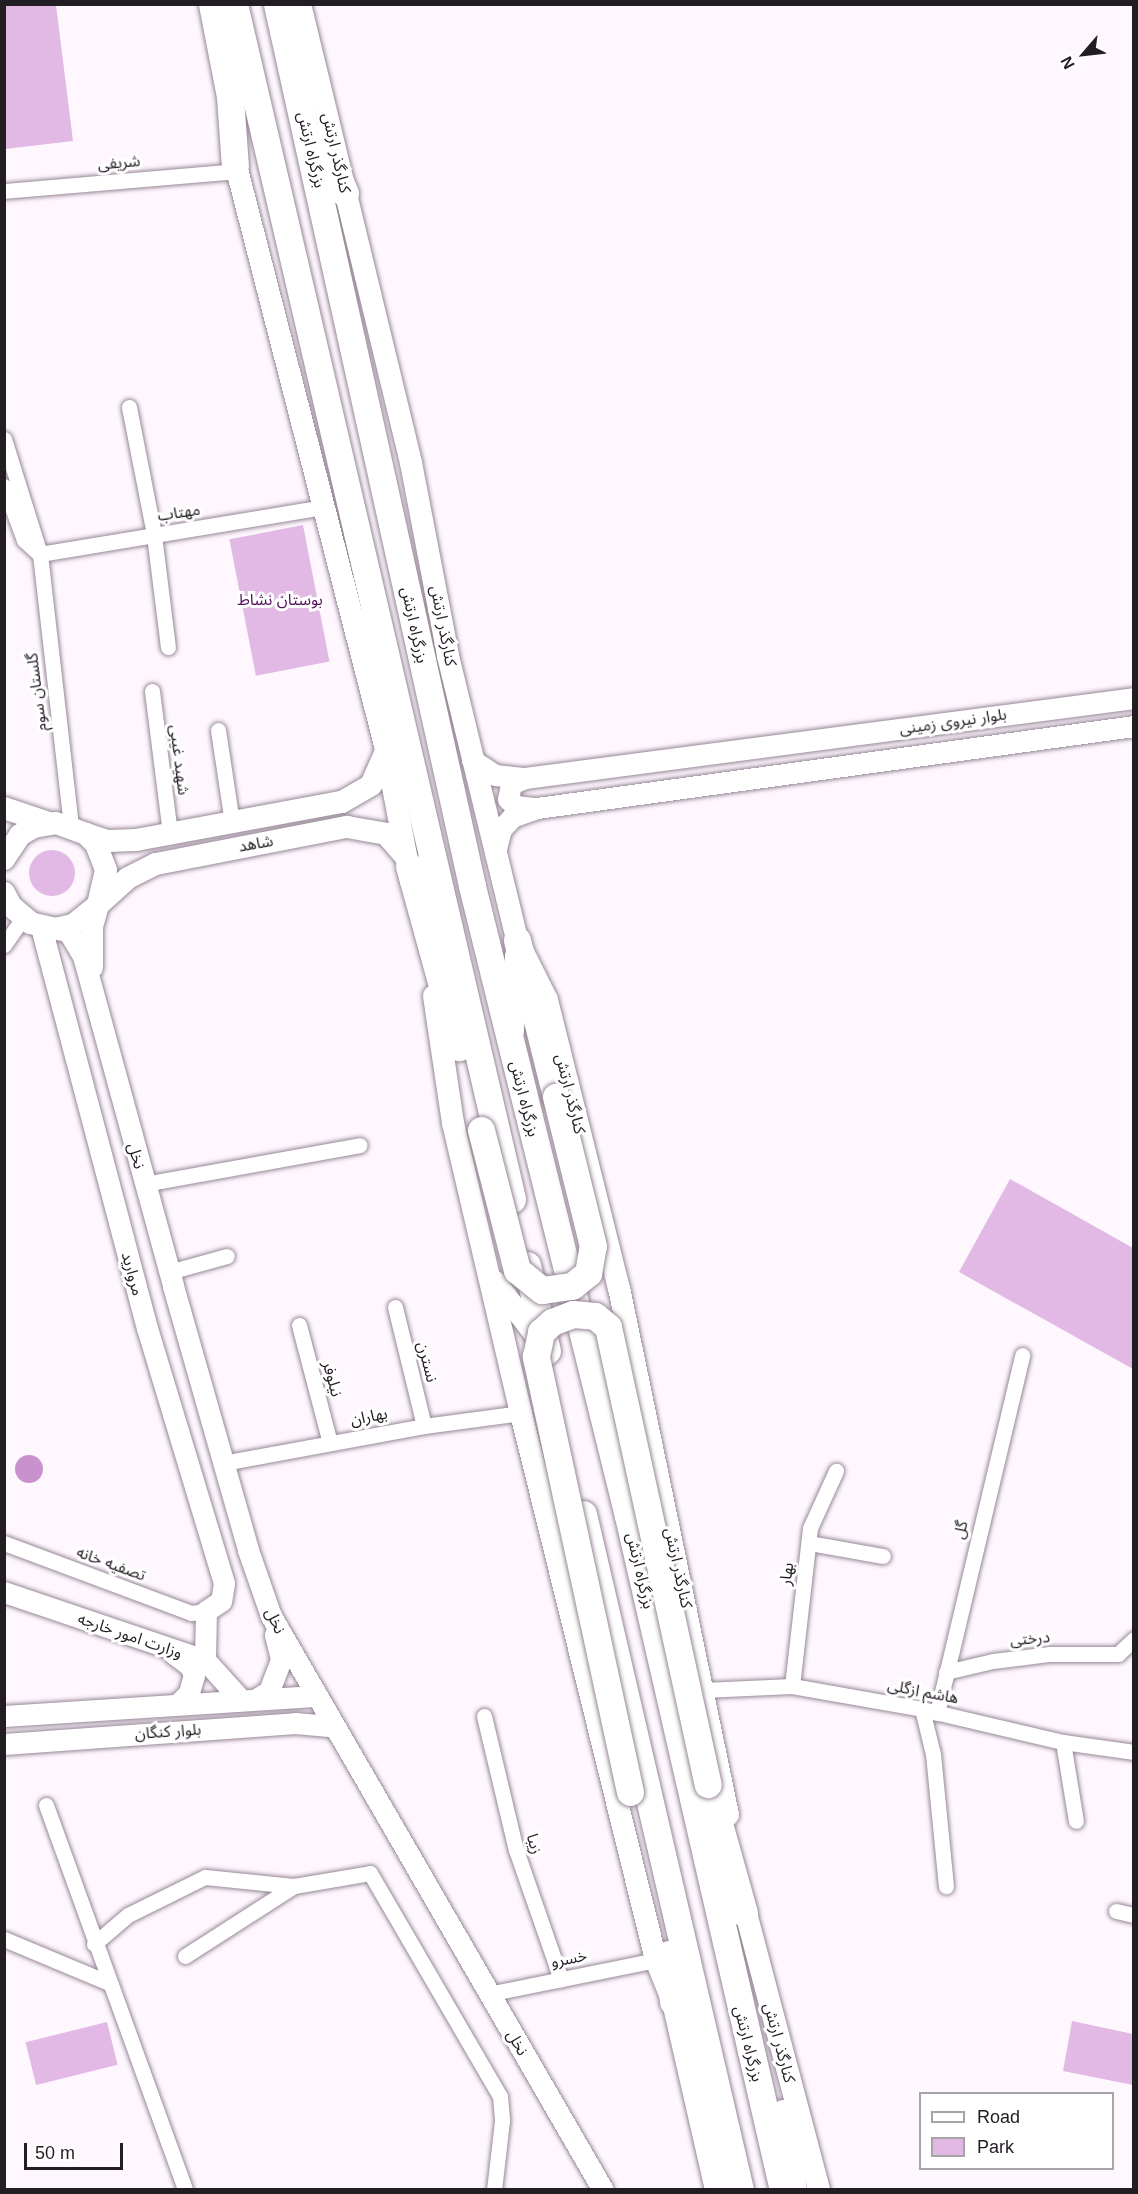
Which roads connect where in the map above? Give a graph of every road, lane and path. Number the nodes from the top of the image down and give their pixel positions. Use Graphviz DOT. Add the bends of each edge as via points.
graph roads {
  1 [pos="203,4"];
  2 [pos="212,4"];
  3 [pos="234,4"];
  4 [pos="277,4"];
  5 [pos="291,4"];
  6 [pos="300,4"];
  7 [pos="236,169"];
  8 [pos="4,191"];
  9 [pos="345,193"];
  10 [pos="383,359"];
  11 [pos="129,407"];
  12 [pos="4,440"];
  13 [pos="4,486"];
  14 [pos="324,507"];
  15 [pos="154,535"];
  16 [pos="39,554"];
  17 [pos="418,641"];
  18 [pos="168,647"];
  19 [pos="152,691"];
  20 [pos="1134,698"];
  21 [pos="1134,726"];
  22 [pos="218,730"];
  23 [pos="384,745"];
  24 [pos="773,746"];
  25 [pos="472,760"];
  26 [pos="777,773"];
  27 [pos="525,778"];
  28 [pos="342,802"];
  29 [pos="4,808"];
  30 [pos="537,808"];
  31 [pos="232,822"];
  32 [pos="49,823"];
  33 [pos="347,828"];
  34 [pos="79,830"];
  35 [pos="170,834"];
  36 [pos="495,853"];
  37 [pos="4,859"];
  38 [pos="408,866"];
  39 [pos="4,893"];
  40 [pos="98,905"];
  41 [pos="40,924"];
  42 [pos="517,940"];
  43 [pos="4,945"];
  44 [pos="93,992"];
  45 [pos="512,1050"];
  46 [pos="360,1144"];
  47 [pos="144,1184"];
  48 [pos="227,1256"];
  49 [pos="169,1272"];
  50 [pos="490,1276"];
  51 [pos="395,1307"];
  52 [pos="299,1325"];
  53 [pos="546,1350"];
  54 [pos="1022,1355"];
  55 [pos="521,1413"];
  56 [pos="424,1426"];
  57 [pos="330,1443"];
  58 [pos="223,1463"];
  59 [pos="836,1471"];
  60 [pos="809,1543"];
  61 [pos="4,1544"];
  62 [pos="884,1556"];
  63 [pos="4,1592"];
  64 [pos="206,1611"];
  65 [pos="271,1616"];
  66 [pos="1134,1639"];
  67 [pos="170,1651"];
  68 [pos="205,1660"];
  69 [pos="946,1672"];
  70 [pos="792,1686"];
  71 [pos="703,1690"];
  72 [pos="314,1696"];
  73 [pos="280,1697"];
  74 [pos="249,1699"];
  75 [pos="179,1703"];
  76 [pos="120,1707"];
  77 [pos="930,1711"];
  78 [pos="4,1716"];
  79 [pos="484,1716"];
  80 [pos="295,1723"];
  81 [pos="332,1726"];
  82 [pos="120,1736"];
  83 [pos="1063,1742"];
  84 [pos="4,1744"];
  85 [pos="1134,1752"];
  86 [pos="46,1805"];
  87 [pos="1076,1821"];
  88 [pos="294,1886"];
  89 [pos="946,1886"];
  90 [pos="1116,1911"];
  91 [pos="744,1913"];
  92 [pos="1134,1915"];
  93 [pos="4,1939"];
  94 [pos="94,1944"];
  95 [pos="185,1956"];
  96 [pos="656,1960"];
  97 [pos="561,1979"];
  98 [pos="109,1983"];
  99 [pos="488,1994"];
  100 [pos="673,2002"];
  101 [pos="185,2190"];
  102 [pos="494,2190"];
  103 [pos="603,2190"];
  104 [pos="716,2190"];
  105 [pos="740,2190"];
  106 [pos="783,2190"];
  107 [pos="796,2190"];
  108 [pos="819,2190"];
  1 -- 7 [label="main road"];
  2 -- 7 [label="highway" via="230,97"];
  3 -- 53 [label="highway, بزرگراه ارتش"];
  4 -- 17 [label="highway, بزرگراه ارتش"];
  5 -- 9 [label="highway" via="321,137"];
  6 -- 9 [label="main road, کنارگذر ارتش"];
  7 -- 8 [label="street, شریفی"];
  7 -- 14 [label="main road" via="286,348"];
  9 -- 10 [label="main road, کنارگذر ارتش"];
  10 -- 17 [label="main road" via="403,492"];
  10 -- 25 [label="main road, کنارگذر ارتش" via="411,463"];
  11 -- 15 [label="street"];
  12 -- 16 [label="street"];
  13 -- 16 [label="street" via="28,548"];
  14 -- 15 [label="street, مهتاب"];
  14 -- 23 [label="main road"];
  15 -- 16 [label="street, مهتاب"];
  15 -- 18 [label="street"];
  16 -- 34 [label="street, گلستان سوم"];
  17 -- 45 [label="highway, بزرگراه ارتش"];
  19 -- 35 [label="street, شهید غیبی"];
  20 -- 24 [label="main road, بلوار نیروی زمینی"];
  21 -- 26 [label="main road, بلوار نیروی زمینی"];
  22 -- 31 [label="street"];
  23 -- 28 [label="main road, شاهد" via="383,763 374,781 362,794"];
  23 -- 38 [label="main road"];
  24 -- 26 [label="main road"];
  24 -- 27 [label="main road, بلوار نیروی زمینی"];
  25 -- 27 [label="main road, بلوار نیروی زمینی" via="495,775"];
  25 -- 36 [label="main road, کنارگذر ارتش"];
  26 -- 30 [label="main road, بلوار نیروی زمینی"];
  27 -- 30 [label="main road" via="511,783 508,799 516,806"];
  28 -- 31 [label="main road, شاهد"];
  28 -- 33 [label="main road" via="353,805 357,812 356,820"];
  29 -- 32 [label="main road, شاهد"];
  30 -- 36 [label="main road, بلوار نیروی زمینی" via="512,817 501,829"];
  31 -- 35 [label="main road, شاهد"];
  32 -- 34 [label="main road, شاهد"];
  32 -- 37 [label="main road" via="21,835"];
  33 -- 38 [label="main road, شاهد" via="368,828 390,836 400,846"];
  33 -- 40 [label="main road, شاهد" via="156,864 128,878"];
  34 -- 35 [label="main road, شاهد" via="108,842"];
  34 -- 40 [label="main road" via="96,844 106,870"];
  36 -- 42 [label="main road, کنارگذر ارتش"];
  38 -- 42 [label="highway, bridge" via="517,1270 542,1290 572,1286 588,1273 593,1246"];
  38 -- 50 [label="main road" via="436,1007 453,1123"];
  39 -- 41 [label="main road"];
  40 -- 41 [label="main road, شاهد" via="87,917"];
  40 -- 44 [label="main road" via="91,938"];
  41 -- 43 [label="street"];
  41 -- 44 [label="main road" via="68,931 76,940"];
  41 -- 64 [label="main road, مروارید" via="147,1328 224,1583 220,1601"];
  42 -- 45 [label="main road"];
  42 -- 71 [label="main road, کنارگذر ارتش" via="547,1000 610,1254"];
  44 -- 47 [label="main road, نخل"];
  45 -- 106 [label="highway, بزرگراه ارتش" via="628,1516"];
  46 -- 47 [label="street"];
  47 -- 49 [label="main road, نخل"];
  48 -- 49 [label="street"];
  49 -- 58 [label="main road, نخل"];
  50 -- 53 [label="main road"];
  50 -- 55 [label="main road"];
  51 -- 56 [label="street, نسترن"];
  52 -- 57 [label="street, نیلوفر"];
  53 -- 105 [label="highway, بزرگراه ارتش"];
  54 -- 69 [label="street, گل"];
  55 -- 56 [label="street, بهاران"];
  55 -- 96 [label="main road"];
  56 -- 57 [label="street, بهاران"];
  57 -- 58 [label="street, بهاران"];
  58 -- 65 [label="main road, نخل"];
  59 -- 60 [label="street, بهار" via="810,1528"];
  60 -- 62 [label="street"];
  60 -- 70 [label="street, بهار"];
  61 -- 64 [label="street, تصفیه خانه" via="191,1613"];
  63 -- 67 [label="main road, وزارت امور خارجه"];
  64 -- 68 [label="main road"];
  65 -- 72 [label="main road, نخل"];
  65 -- 74 [label="main road" via="280,1659 269,1690"];
  66 -- 69 [label="street, درختی" via="1118,1654 1049,1654"];
  67 -- 68 [label="main road, وزارت امور خارجه"];
  67 -- 75 [label="main road" via="190,1666 194,1675 189,1693"];
  68 -- 74 [label="main road, وزارت امور خارجه"];
  69 -- 77 [label="street, گل"];
  70 -- 71 [label="street, هاشم ازگلی"];
  70 -- 77 [label="street, هاشم ازگلی"];
  71 -- 91 [label="main road, کنارگذر ارتش"];
  72 -- 73 [label="main road, بلوار کنگان"];
  72 -- 81 [label="main road, نخل"];
  73 -- 74 [label="main road, بلوار کنگان"];
  73 -- 80 [label="main road" via="304,1708 305,1717"];
  74 -- 75 [label="main road, بلوار کنگان"];
  75 -- 76 [label="main road, بلوار کنگان"];
  76 -- 78 [label="main road, بلوار کنگان"];
  76 -- 82 [label="main road"];
  77 -- 83 [label="street, هاشم ازگلی"];
  77 -- 89 [label="street"];
  79 -- 97 [label="street, زیبا" via="516,1850"];
  80 -- 81 [label="main road, بلوار کنگان"];
  80 -- 82 [label="main road, بلوار کنگان"];
  81 -- 99 [label="main road, نخل"];
  82 -- 84 [label="main road, بلوار کنگان"];
  83 -- 85 [label="street, هاشم ازگلی"];
  83 -- 87 [label="street"];
  86 -- 94 [label="street"];
  88 -- 94 [label="street" via="205,1877 128,1915"];
  88 -- 95 [label="street"];
  88 -- 102 [label="street" via="370,1873 500,2096 502,2121"];
  90 -- 92 [label="street"];
  91 -- 100 [label="highway, bridge" via="708,1784 608,1327 595,1316 573,1314 552,1322 541,1332 536,1356 673,1973"];
  91 -- 107 [label="main road"];
  91 -- 108 [label="main road, کنارگذر ارتش"];
  93 -- 98 [label="street"];
  94 -- 98 [label="street"];
  96 -- 97 [label="street, خسرو"];
  96 -- 100 [label="main road"];
  97 -- 99 [label="street, خسرو"];
  98 -- 101 [label="street"];
  99 -- 103 [label="main road, نخل"];
  100 -- 104 [label="main road"];
}
